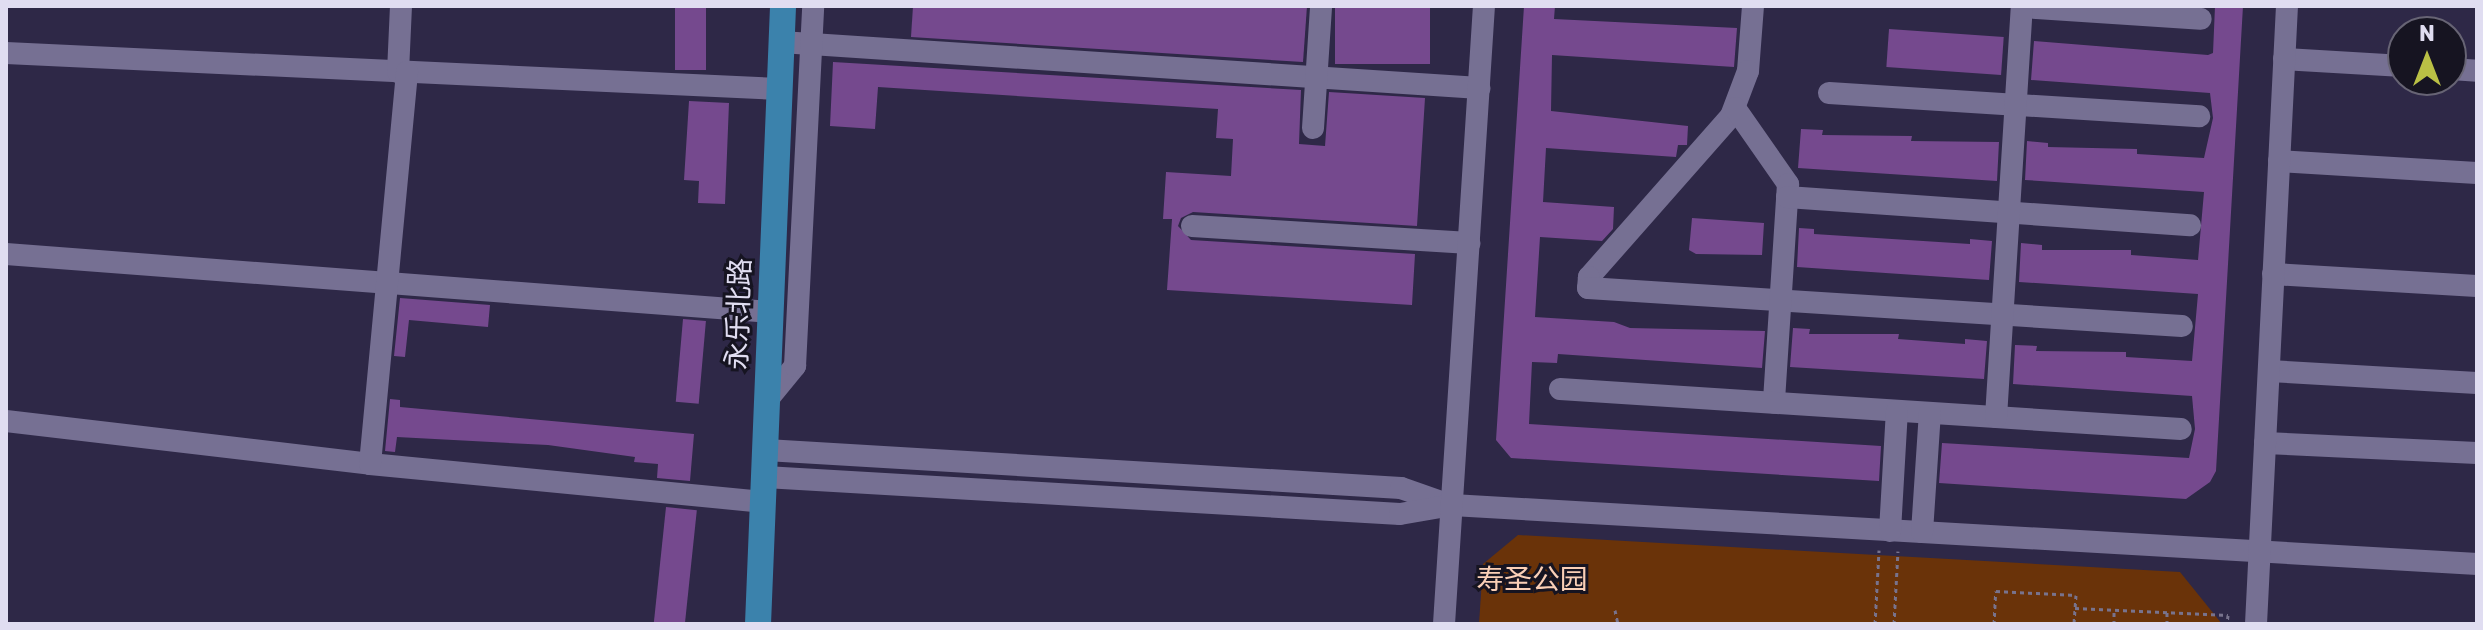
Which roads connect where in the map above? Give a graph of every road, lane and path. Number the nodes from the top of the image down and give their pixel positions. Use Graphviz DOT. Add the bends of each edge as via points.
graph roads {
  1 [pos="401,6"];
  2 [pos="783,6"];
  3 [pos="813,6"];
  4 [pos="1321,6"];
  5 [pos="1484,6"];
  6 [pos="1753,6"];
  7 [pos="2287,6"];
  8 [pos="2022,7"];
  9 [pos="2201,19"];
  10 [pos="781,42"];
  11 [pos="811,44"];
  12 [pos="6,53"];
  13 [pos="2284,59"];
  14 [pos="2387,65"];
  15 [pos="403,72"];
  16 [pos="1316,77"];
  17 [pos="1479,88"];
  18 [pos="779,89"];
  19 [pos="1829,93"];
  20 [pos="2016,105"];
  21 [pos="1735,108"];
  22 [pos="2199,116"];
  23 [pos="1313,128"];
  24 [pos="2279,161"];
  25 [pos="2477,173"];
  26 [pos="1787,197"];
  27 [pos="2009,212"];
  28 [pos="2190,225"];
  29 [pos="1192,226"];
  30 [pos="1469,243"];
  31 [pos="6,254"];
  32 [pos="2273,274"];
  33 [pos="387,283"];
  34 [pos="2477,286"];
  35 [pos="1780,300"];
  36 [pos="771,312"];
  37 [pos="2002,314"];
  38 [pos="2182,326"];
  39 [pos="2269,371"];
  40 [pos="2477,383"];
  41 [pos="1560,389"];
  42 [pos="768,399"];
  43 [pos="1774,403"];
  44 [pos="1897,411"];
  45 [pos="1930,413"];
  46 [pos="1996,417"];
  47 [pos="6,421"];
  48 [pos="2181,429"];
  49 [pos="2265,443"];
  50 [pos="2477,453"];
  51 [pos="370,464"];
  52 [pos="765,476"];
  53 [pos="1452,505"];
  54 [pos="1890,531"];
  55 [pos="1922,532"];
  56 [pos="2260,552"];
  57 [pos="2477,564"];
  58 [pos="2075,608"];
  59 [pos="1615,610"];
  60 [pos="2114,610"];
  61 [pos="2167,612"];
  62 [pos="758,624"];
  63 [pos="1444,624"];
  64 [pos="1618,624"];
  65 [pos="1875,624"];
  66 [pos="1894,624"];
  67 [pos="1994,624"];
  68 [pos="2074,624"];
  69 [pos="2114,624"];
  70 [pos="2167,624"];
  71 [pos="2227,624"];
  72 [pos="2256,624"];
  1 -- 15 [label="street"];
  2 -- 10 [label="main road, 永乐北路"];
  3 -- 11 [label="street"];
  4 -- 16 [label="street"];
  5 -- 17 [label="street"];
  6 -- 21 [label="street" via="1748,71"];
  7 -- 13 [label="street"];
  8 -- 9 [label="street"];
  8 -- 20 [label="street"];
  10 -- 11 [label="street"];
  10 -- 18 [label="main road, 永乐北路"];
  11 -- 16 [label="street"];
  11 -- 42 [label="street" via="795,366"];
  12 -- 15 [label="street"];
  13 -- 14 [label="street"];
  13 -- 24 [label="street"];
  15 -- 18 [label="street"];
  15 -- 33 [label="street"];
  16 -- 17 [label="street"];
  16 -- 23 [label="street"];
  17 -- 30 [label="street"];
  18 -- 36 [label="main road, 永乐北路"];
  19 -- 20 [label="street"];
  20 -- 22 [label="street"];
  20 -- 27 [label="street"];
  21 -- 26 [label="street" via="1788,184"];
  21 -- 35 [label="street" via="1589,277 1588,288"];
  24 -- 25 [label="street"];
  24 -- 32 [label="street"];
  26 -- 27 [label="street"];
  26 -- 35 [label="street"];
  27 -- 28 [label="street"];
  27 -- 37 [label="street"];
  29 -- 30 [label="street"];
  30 -- 53 [label="street"];
  31 -- 33 [label="street"];
  32 -- 34 [label="street"];
  32 -- 39 [label="street"];
  33 -- 36 [label="street"];
  33 -- 51 [label="street"];
  35 -- 37 [label="street"];
  35 -- 43 [label="street"];
  36 -- 42 [label="main road, 永乐北路"];
  37 -- 38 [label="street"];
  37 -- 46 [label="street"];
  39 -- 40 [label="street"];
  39 -- 49 [label="street"];
  41 -- 43 [label="street"];
  42 -- 52 [label="main road, 永乐北路"];
  43 -- 44 [label="street"];
  44 -- 45 [label="street"];
  44 -- 54 [label="street"];
  45 -- 46 [label="street"];
  45 -- 55 [label="street"];
  46 -- 48 [label="street"];
  47 -- 51 [label="street"];
  49 -- 50 [label="street"];
  49 -- 56 [label="street"];
  51 -- 52 [label="street"];
  52 -- 53 [label="street" via="1401,488"];
  52 -- 62 [label="main road, 永乐北路"];
  53 -- 54 [label="street"];
  53 -- 63 [label="street"];
  54 -- 55 [label="street"];
  54 -- 65 [label="path"];
  54 -- 66 [label="path"];
  55 -- 56 [label="street"];
  56 -- 57 [label="street"];
  56 -- 72 [label="street"];
  58 -- 60 [label="path"];
  58 -- 67 [label="path" via="2076,595 1996,591"];
  58 -- 68 [label="path"];
  59 -- 64 [label="path"];
  60 -- 61 [label="path"];
  60 -- 69 [label="path"];
  61 -- 70 [label="path"];
  61 -- 71 [label="path" via="2228,615"];
}
